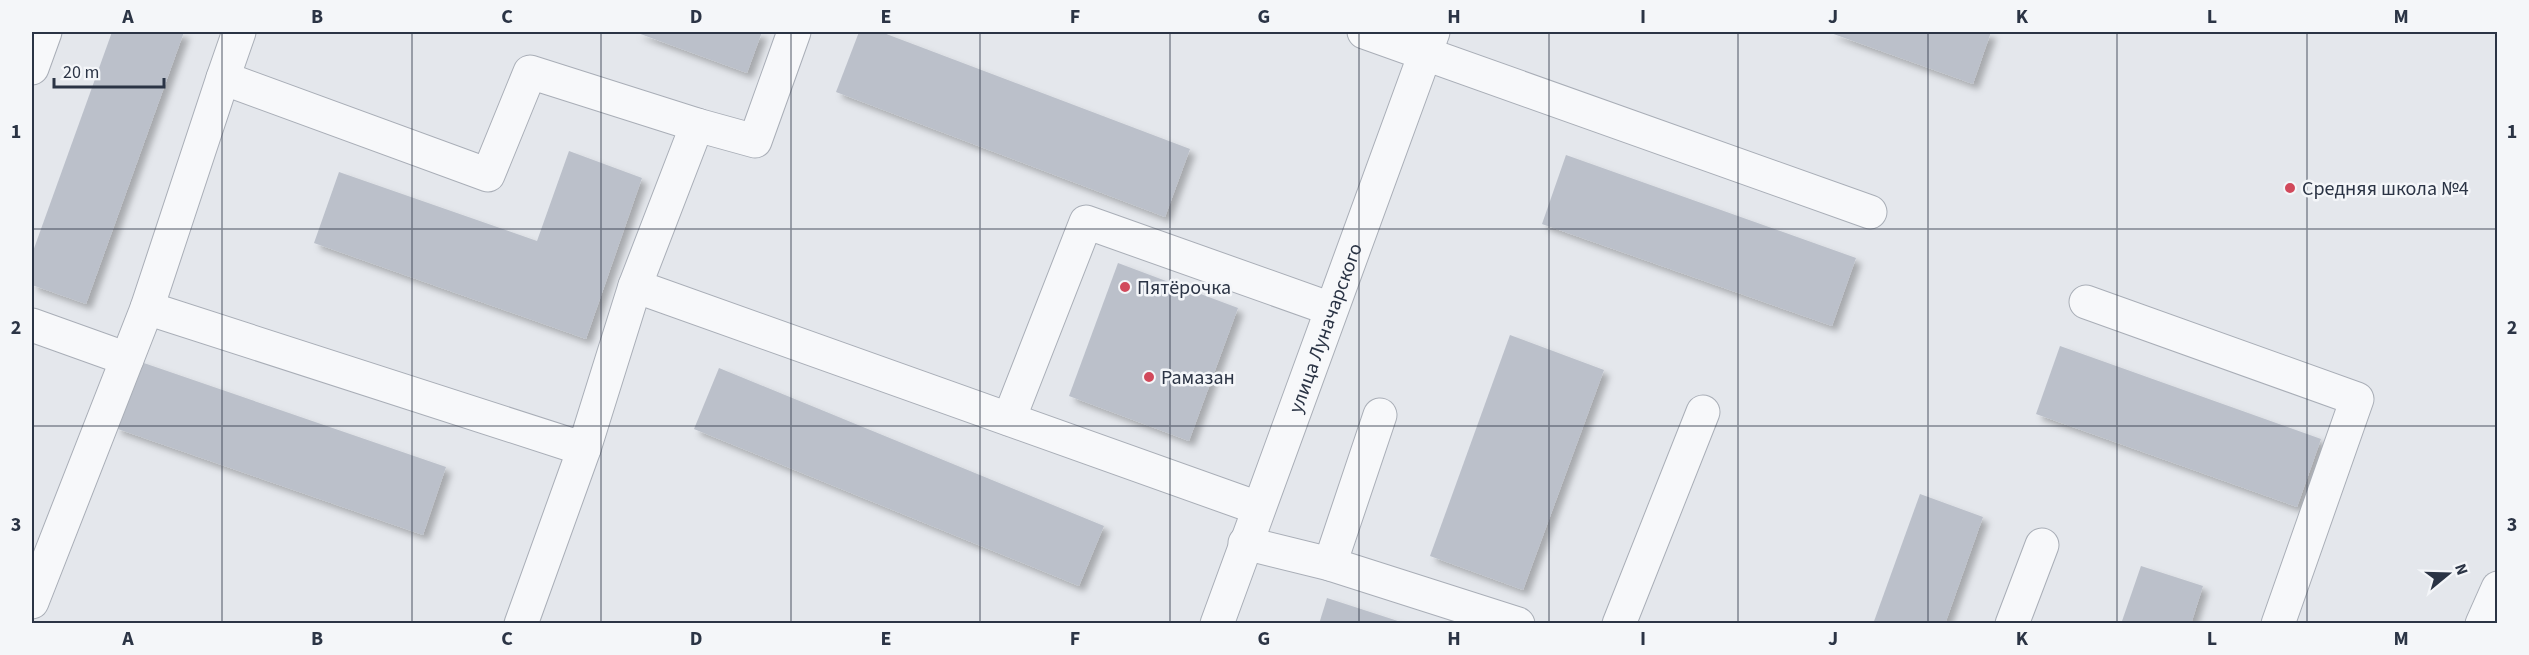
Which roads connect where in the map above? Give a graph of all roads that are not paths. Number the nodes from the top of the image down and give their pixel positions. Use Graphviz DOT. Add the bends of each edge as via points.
graph roads {
  1 [pos="45,32"];
  2 [pos="239,32"];
  3 [pos="795,32"];
  4 [pos="1364,32"];
  5 [pos="1429,43"];
  6 [pos="32,68"];
  7 [pos="223,78"];
  8 [pos="697,125"];
  9 [pos="1870,212"];
  10 [pos="635,286"];
  11 [pos="2086,302"];
  12 [pos="147,308"];
  13 [pos="1331,309"];
  14 [pos="32,325"];
  15 [pos="127,359"];
  16 [pos="1703,412"];
  17 [pos="1380,415"];
  18 [pos="1009,419"];
  19 [pos="584,450"];
  20 [pos="1258,508"];
  21 [pos="1245,543"];
  22 [pos="2042,545"];
  23 [pos="1330,564"];
  24 [pos="2498,588"];
  25 [pos="32,602"];
  26 [pos="520,624"];
  27 [pos="1217,624"];
  28 [pos="1518,624"];
  29 [pos="1619,624"];
  30 [pos="2012,624"];
  31 [pos="2278,624"];
  32 [pos="2482,624"];
  1 -- 6 [label="street"];
  2 -- 7 [label="street"];
  3 -- 8 [label="street" via="755,141"];
  4 -- 5 [label="street"];
  5 -- 9 [label="street"];
  5 -- 13 [label="street, улица Луначарского"];
  7 -- 8 [label="street" via="488,175 530,72"];
  7 -- 12 [label="street"];
  8 -- 10 [label="street"];
  10 -- 18 [label="street"];
  10 -- 19 [label="street"];
  11 -- 31 [label="street" via="2357,399"];
  12 -- 15 [label="street"];
  12 -- 19 [label="street"];
  13 -- 18 [label="street" via="1086,222"];
  13 -- 20 [label="street, улица Луначарского"];
  14 -- 15 [label="street"];
  15 -- 25 [label="street"];
  16 -- 29 [label="street"];
  17 -- 23 [label="street"];
  18 -- 20 [label="street"];
  19 -- 26 [label="street"];
  20 -- 21 [label="street, улица Луначарского"];
  21 -- 23 [label="street"];
  21 -- 27 [label="street, улица Луначарского"];
  22 -- 30 [label="street"];
  23 -- 28 [label="street"];
  24 -- 32 [label="street"];
}
